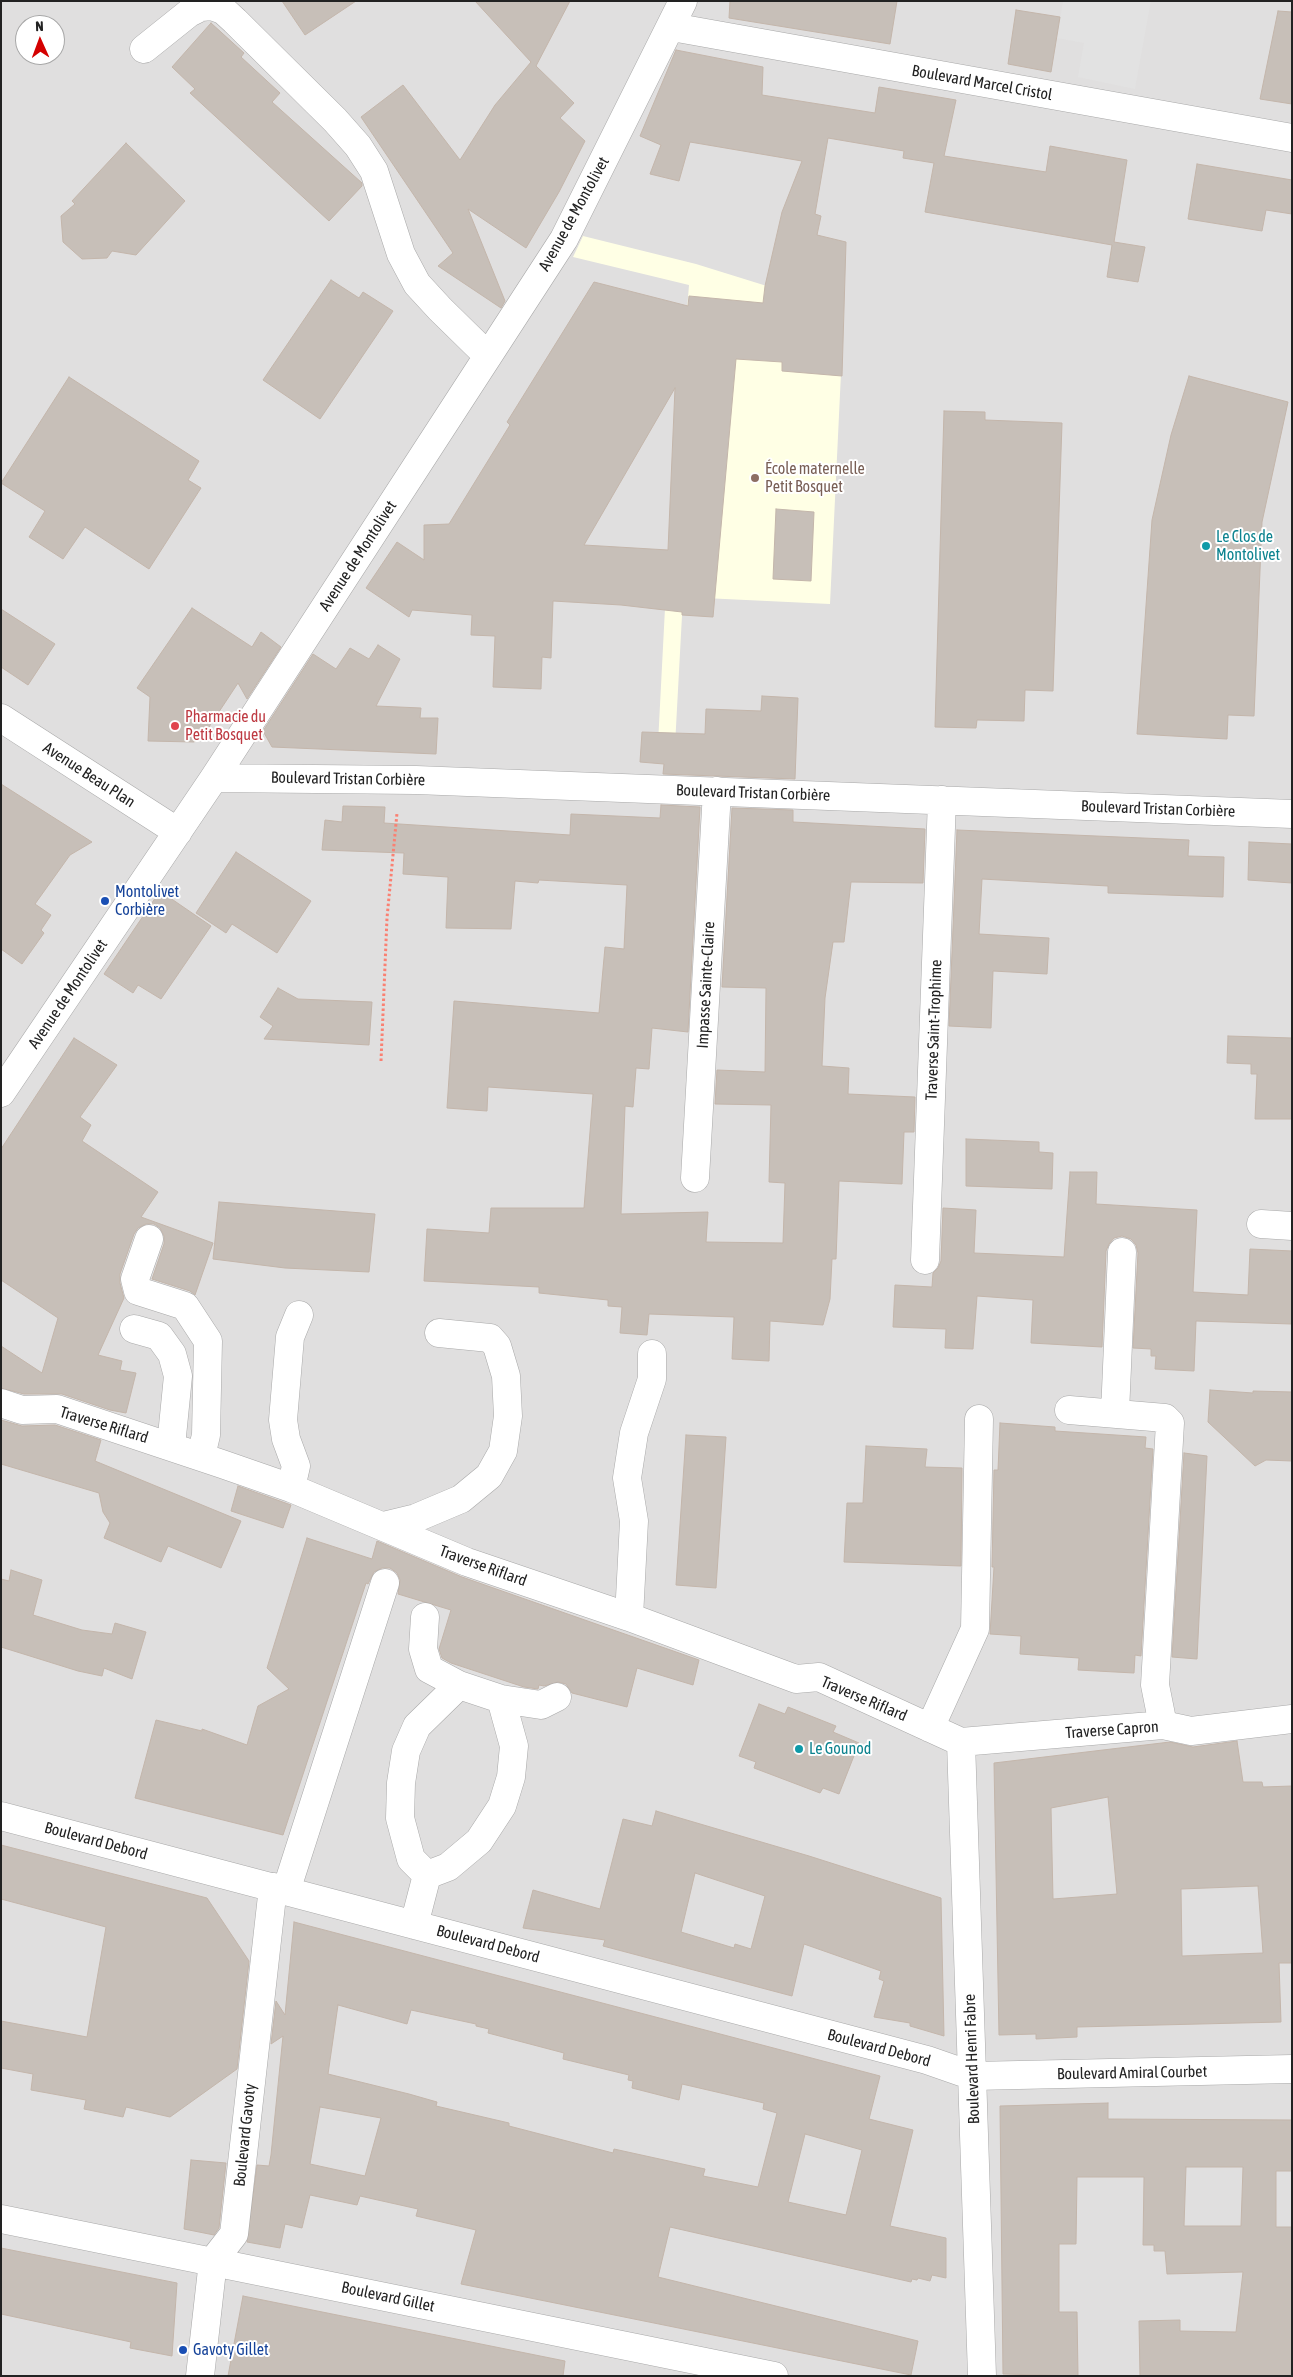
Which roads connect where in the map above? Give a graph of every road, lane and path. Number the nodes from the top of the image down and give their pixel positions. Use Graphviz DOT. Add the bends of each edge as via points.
graph roads {
  1 [pos="683,1"];
  2 [pos="672,27"];
  3 [pos="144,49"];
  4 [pos="1292,138"];
  5 [pos="488,356"];
  6 [pos="1,718"];
  7 [pos="214,778"];
  8 [pos="400,780"];
  9 [pos="717,791"];
  10 [pos="942,800"];
  11 [pos="1292,814"];
  12 [pos="178,832"];
  13 [pos="381,1061"];
  14 [pos="1,1093"];
  15 [pos="695,1178"];
  16 [pos="1261,1224"];
  17 [pos="1292,1226"];
  18 [pos="149,1239"];
  19 [pos="1122,1252"];
  20 [pos="925,1260"];
  21 [pos="299,1315"];
  22 [pos="134,1329"];
  23 [pos="439,1333"];
  24 [pos="652,1354"];
  25 [pos="1,1404"];
  26 [pos="1069,1410"];
  27 [pos="1115,1413"];
  28 [pos="979,1419"];
  29 [pos="171,1446"];
  30 [pos="201,1456"];
  31 [pos="291,1488"];
  32 [pos="383,1526"];
  33 [pos="385,1583"];
  34 [pos="425,1617"];
  35 [pos="629,1617"];
  36 [pos="459,1685"];
  37 [pos="557,1697"];
  38 [pos="501,1699"];
  39 [pos="1292,1719"];
  40 [pos="1164,1726"];
  41 [pos="930,1728"];
  42 [pos="961,1742"];
  43 [pos="1,1816"];
  44 [pos="427,1874"];
  45 [pos="279,1889"];
  46 [pos="414,1925"];
  47 [pos="1292,2069"];
  48 [pos="973,2076"];
  49 [pos="1,2219"];
  50 [pos="214,2261"];
  51 [pos="200,2376"];
  52 [pos="774,2376"];
  53 [pos="982,2376"];
  1 -- 2 [label="street, Avenue de Montolivet"];
  2 -- 4 [label="street, Boulevard Marcel Cristol"];
  2 -- 5 [label="street, Avenue de Montolivet" via="564,239"];
  3 -- 5 [label="street" via="201,7 223,10 235,20 358,146 374,171 401,254 417,284"];
  5 -- 7 [label="street, Avenue de Montolivet"];
  6 -- 12 [label="street, Avenue Beau Plan"];
  7 -- 8 [label="street, Boulevard Tristan Corbière"];
  7 -- 12 [label="street, Avenue de Montolivet"];
  8 -- 9 [label="street, Boulevard Tristan Corbière"];
  8 -- 13 [label="path" via="387,918"];
  9 -- 10 [label="street, Boulevard Tristan Corbière"];
  9 -- 15 [label="street, Impasse Sainte-Claire"];
  10 -- 11 [label="street, Boulevard Tristan Corbière"];
  10 -- 20 [label="street, Traverse Saint-Trophime"];
  12 -- 14 [label="street, Avenue de Montolivet"];
  16 -- 17 [label="street"];
  18 -- 30 [label="street" via="135,1280 138,1291 186,1306 208,1341 206,1435"];
  19 -- 27 [label="street"];
  21 -- 31 [label="street" via="290,1337 283,1420 296,1466"];
  22 -- 29 [label="street" via="159,1336 172,1354 178,1376"];
  23 -- 32 [label="street" via="490,1338 497,1346 506,1376 508,1416 502,1451 489,1476 461,1499 416,1518"];
  24 -- 35 [label="street" via="652,1379 634,1433 627,1478 634,1521"];
  25 -- 29 [label="street, Traverse Riflard" via="22,1410 57,1409"];
  26 -- 27 [label="street"];
  27 -- 40 [label="street" via="1165,1418 1170,1423 1155,1685"];
  28 -- 41 [label="street" via="975,1629"];
  29 -- 30 [label="street, Traverse Riflard"];
  30 -- 31 [label="street, Traverse Riflard"];
  31 -- 32 [label="street, Traverse Riflard"];
  32 -- 35 [label="street, Traverse Riflard" via="466,1562"];
  33 -- 45 [label="street, Boulevard Gavoty"];
  34 -- 36 [label="street" via="423,1649 429,1670"];
  35 -- 41 [label="street, Traverse Riflard" via="796,1679 819,1677"];
  36 -- 38 [label="street"];
  36 -- 44 [label="street" via="417,1726 403,1767 400,1818 411,1858"];
  37 -- 38 [label="street" via="541,1705"];
  38 -- 44 [label="street" via="514,1746 511,1777 502,1806 479,1841 448,1867"];
  39 -- 40 [label="street, Traverse Capron" via="1190,1731"];
  40 -- 42 [label="street, Traverse Capron"];
  41 -- 42 [label="street, Traverse Riflard"];
  42 -- 48 [label="street, Boulevard Henri Fabre"];
  43 -- 45 [label="street, Boulevard Debord"];
  44 -- 46 [label="street"];
  45 -- 46 [label="street, Boulevard Debord"];
  45 -- 50 [label="street, Boulevard Gavoty" via="234,2234"];
  46 -- 48 [label="street, Boulevard Debord" via="927,2060"];
  47 -- 48 [label="street, Boulevard Amiral Courbet"];
  48 -- 53 [label="street, Boulevard Henri Fabre"];
  49 -- 50 [label="street, Boulevard Gillet"];
  50 -- 51 [label="street, Boulevard Gavoty"];
  50 -- 52 [label="street, Boulevard Gillet"];
}
